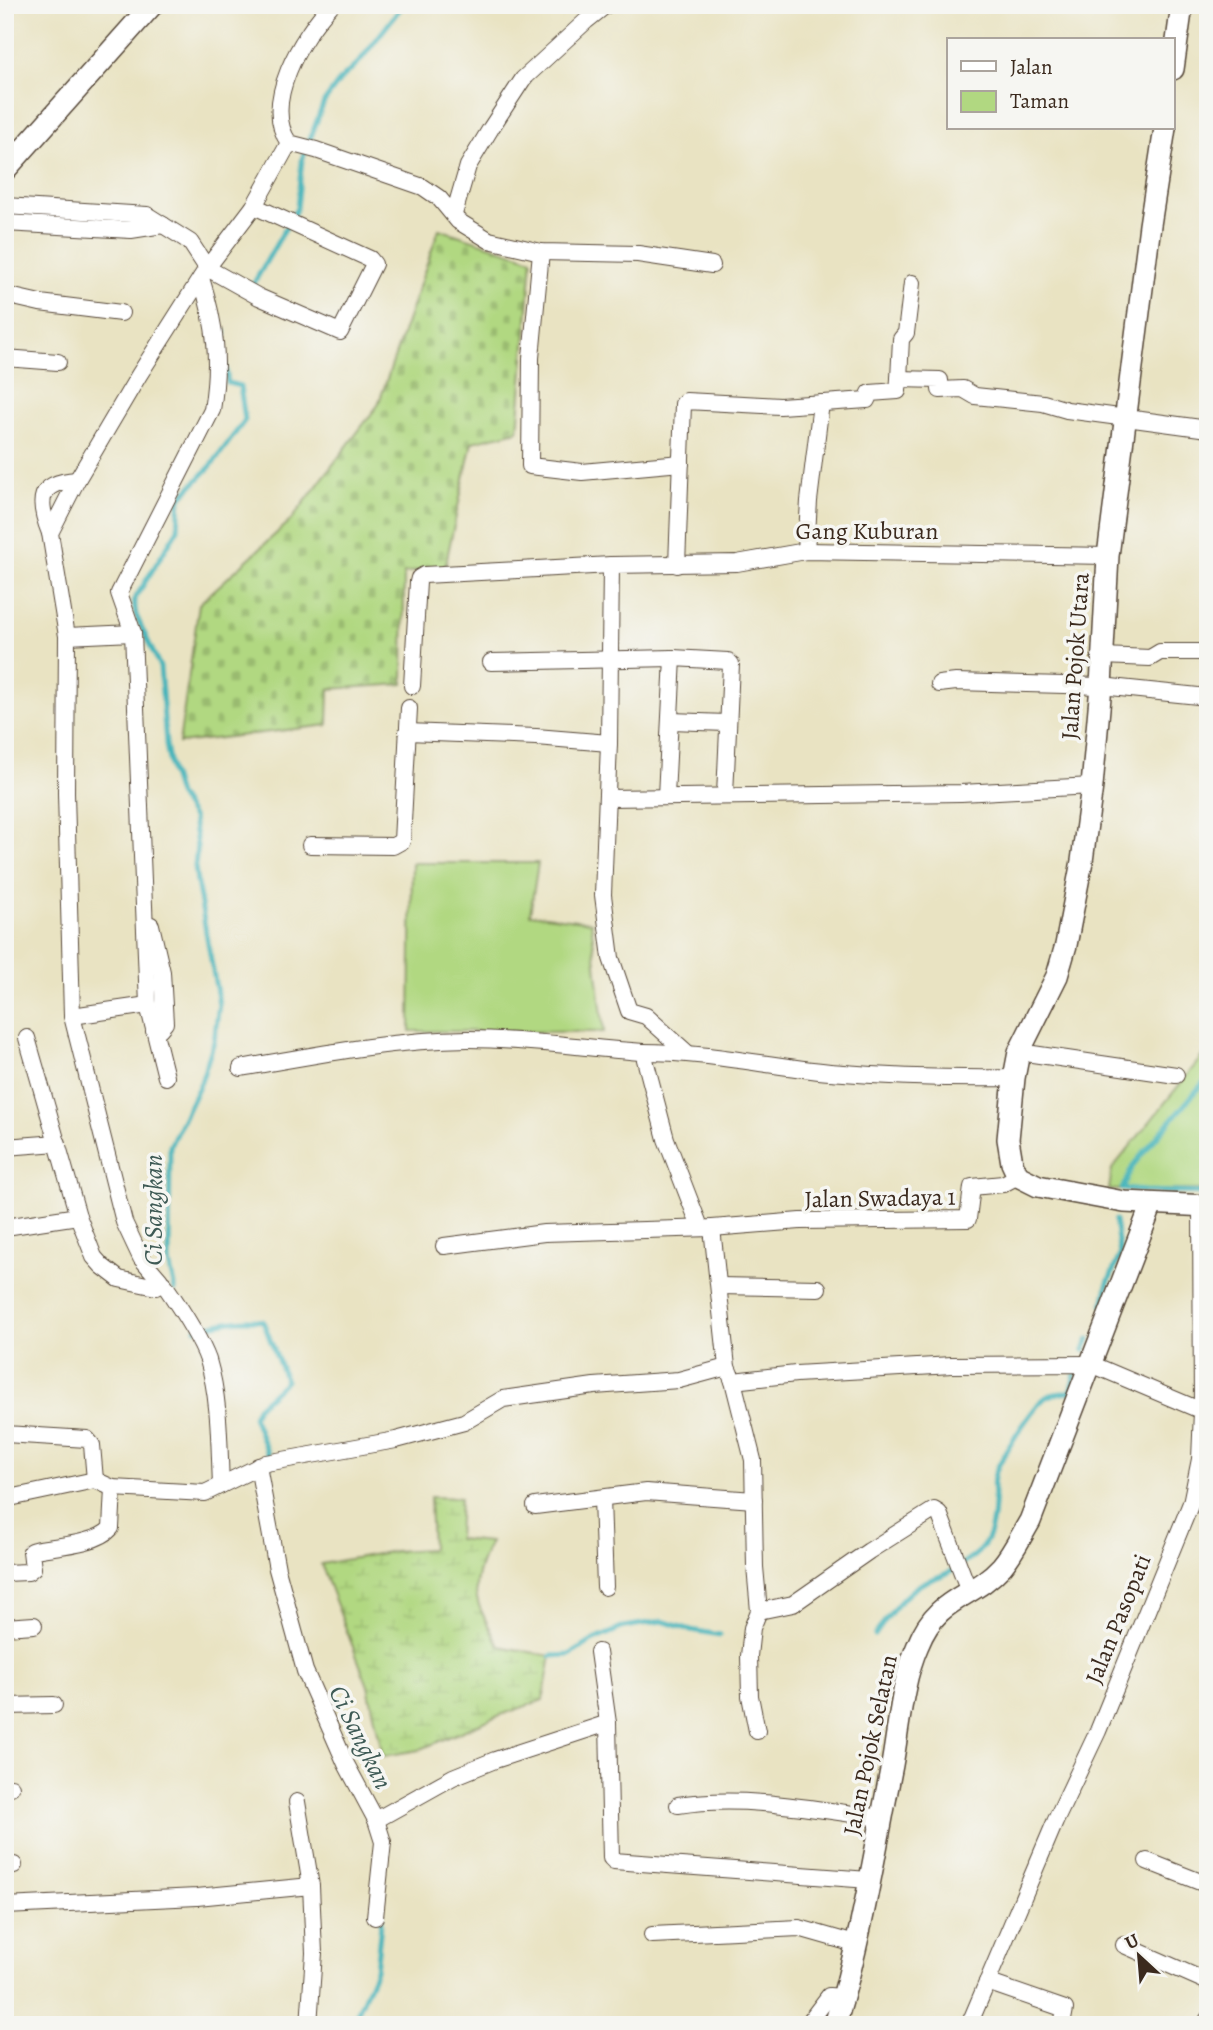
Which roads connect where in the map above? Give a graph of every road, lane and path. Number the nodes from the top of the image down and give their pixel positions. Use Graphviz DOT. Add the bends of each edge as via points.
graph roads {
  1 [pos="152,5"];
  2 [pos="331,5"];
  3 [pos="606,5"];
  4 [pos="1182,5"];
  5 [pos="1174,62"];
  6 [pos="1165,130"];
  7 [pos="289,143"];
  8 [pos="5,170"];
  9 [pos="5,206"];
  10 [pos="254,206"];
  11 [pos="454,214"];
  12 [pos="5,223"];
  13 [pos="163,225"];
  14 [pos="541,252"];
  15 [pos="712,265"];
  16 [pos="204,273"];
  17 [pos="912,283"];
  18 [pos="5,295"];
  19 [pos="121,313"];
  20 [pos="5,358"];
  21 [pos="58,362"];
  22 [pos="899,379"];
  23 [pos="821,403"];
  24 [pos="1126,419"];
  25 [pos="1208,429"];
  26 [pos="681,463"];
  27 [pos="77,480"];
  28 [pos="50,533"];
  29 [pos="806,551"];
  30 [pos="1108,556"];
  31 [pos="611,565"];
  32 [pos="677,565"];
  33 [pos="133,634"];
  34 [pos="67,636"];
  35 [pos="1208,652"];
  36 [pos="1103,656"];
  37 [pos="609,659"];
  38 [pos="673,659"];
  39 [pos="491,662"];
  40 [pos="939,684"];
  41 [pos="412,686"];
  42 [pos="1101,686"];
  43 [pos="1208,697"];
  44 [pos="410,708"];
  45 [pos="671,721"];
  46 [pos="727,723"];
  47 [pos="407,732"];
  48 [pos="609,743"];
  49 [pos="1092,786"];
  50 [pos="725,795"];
  51 [pos="666,796"];
  52 [pos="607,797"];
  53 [pos="310,845"];
  54 [pos="144,899"];
  55 [pos="148,1005"];
  56 [pos="72,1016"];
  57 [pos="154,1031"];
  58 [pos="27,1038"];
  59 [pos="643,1052"];
  60 [pos="686,1052"];
  61 [pos="1019,1052"];
  62 [pos="241,1068"];
  63 [pos="1176,1075"];
  64 [pos="166,1077"];
  65 [pos="1014,1078"];
  66 [pos="58,1143"];
  67 [pos="5,1147"];
  68 [pos="1018,1176"];
  69 [pos="1152,1204"];
  70 [pos="1204,1206"];
  71 [pos="78,1216"];
  72 [pos="5,1227"];
  73 [pos="706,1227"];
  74 [pos="444,1246"];
  75 [pos="160,1284"];
  76 [pos="719,1286"];
  77 [pos="818,1288"];
  78 [pos="1091,1364"];
  79 [pos="730,1374"];
  80 [pos="1205,1375"];
  81 [pos="1202,1411"];
  82 [pos="5,1428"];
  83 [pos="6,1434"];
  84 [pos="267,1464"];
  85 [pos="95,1480"];
  86 [pos="221,1485"];
  87 [pos="113,1488"];
  88 [pos="602,1497"];
  89 [pos="5,1499"];
  90 [pos="754,1500"];
  91 [pos="1191,1503"];
  92 [pos="1208,1505"];
  93 [pos="535,1506"];
  94 [pos="5,1573"];
  95 [pos="605,1587"];
  96 [pos="969,1591"];
  97 [pos="759,1611"];
  98 [pos="34,1625"];
  99 [pos="5,1627"];
  100 [pos="598,1652"];
  101 [pos="54,1705"];
  102 [pos="5,1706"];
  103 [pos="608,1723"];
  104 [pos="757,1731"];
  105 [pos="298,1802"];
  106 [pos="678,1805"];
  107 [pos="379,1818"];
  108 [pos="881,1818"];
  109 [pos="1147,1861"];
  110 [pos="869,1881"];
  111 [pos="1208,1885"];
  112 [pos="311,1886"];
  113 [pos="5,1906"];
  114 [pos="375,1917"];
  115 [pos="652,1935"];
  116 [pos="855,1944"];
  117 [pos="1125,1945"];
  118 [pos="987,1982"];
  119 [pos="1208,1982"];
  120 [pos="844,1997"];
  121 [pos="1208,2019"];
  122 [pos="309,2025"];
  123 [pos="807,2025"];
  124 [pos="835,2025"];
  125 [pos="969,2025"];
  126 [pos="1062,2025"];
  127 [pos="1205,2025"];
  1 -- 8 [label="main road"];
  2 -- 7 [label="street" via="298,51 282,87 280,126"];
  3 -- 11 [label="street" via="523,79 468,166"];
  4 -- 5 [label="main road"];
  6 -- 24 [label="main road, Jalan Pojok Utara"];
  7 -- 10 [label="street"];
  7 -- 11 [label="street" via="423,187"];
  9 -- 13 [label="street" via="133,213"];
  10 -- 16 [label="street"];
  10 -- 16 [label="street" via="374,264 340,331"];
  11 -- 14 [label="street" via="489,240"];
  12 -- 13 [label="street" via="131,230"];
  13 -- 16 [label="street" via="190,242"];
  14 -- 15 [label="street" via="638,254"];
  14 -- 26 [label="street" via="531,358 530,466 582,472"];
  16 -- 27 [label="street"];
  16 -- 33 [label="street" via="216,339 212,410 119,593"];
  17 -- 22 [label="street"];
  18 -- 19 [label="street"];
  20 -- 21 [label="street"];
  22 -- 23 [label="street" via="898,391 870,393 867,400"];
  22 -- 24 [label="street" via="940,380 940,390 963,389 975,396"];
  23 -- 26 [label="street" via="776,406 686,401"];
  23 -- 29 [label="street"];
  24 -- 25 [label="street"];
  24 -- 30 [label="main road, Jalan Pojok Utara"];
  26 -- 32 [label="street"];
  27 -- 28 [label="street"];
  27 -- 28 [label="street" via="47,488 41,508"];
  28 -- 34 [label="street"];
  29 -- 30 [label="street, Gang Kuburan"];
  29 -- 32 [label="street, Gang Kuburan" via="737,563"];
  30 -- 36 [label="main road, Jalan Pojok Utara"];
  31 -- 32 [label="street, Gang Kuburan"];
  31 -- 37 [label="street"];
  31 -- 41 [label="street, Gang Kuburan" via="422,576"];
  33 -- 34 [label="street"];
  33 -- 54 [label="street"];
  34 -- 56 [label="street"];
  35 -- 36 [label="street" via="1160,652 1150,658"];
  36 -- 42 [label="main road, Jalan Pojok Utara"];
  37 -- 38 [label="street"];
  37 -- 39 [label="street"];
  37 -- 48 [label="street"];
  38 -- 45 [label="street"];
  38 -- 46 [label="street" via="724,659 731,664"];
  40 -- 42 [label="street"];
  42 -- 43 [label="street"];
  42 -- 49 [label="main road, Jalan Pojok Utara"];
  44 -- 47 [label="street"];
  45 -- 46 [label="street"];
  45 -- 51 [label="street"];
  46 -- 50 [label="street"];
  47 -- 48 [label="street"];
  47 -- 53 [label="street" via="402,841 393,846"];
  48 -- 52 [label="street"];
  49 -- 50 [label="street" via="961,793"];
  49 -- 61 [label="main road, Jalan Pojok Utara" via="1066,945 1057,976"];
  50 -- 51 [label="street"];
  51 -- 52 [label="street"];
  52 -- 60 [label="street" via="603,895 611,958 629,1011 646,1016"];
  54 -- 55 [label="street"];
  54 -- 57 [label="street" via="162,972 165,1023"];
  55 -- 56 [label="street"];
  55 -- 57 [label="street"];
  56 -- 75 [label="street" via="124,1222 132,1245"];
  57 -- 64 [label="street"];
  58 -- 66 [label="street"];
  59 -- 60 [label="street"];
  59 -- 62 [label="street" via="467,1039"];
  59 -- 73 [label="street" via="666,1139"];
  60 -- 65 [label="street" via="829,1072"];
  61 -- 63 [label="street"];
  61 -- 65 [label="main road, Jalan Pojok Utara"];
  65 -- 68 [label="main road, Jalan Pojok Utara" via="1008,1139"];
  66 -- 67 [label="street"];
  66 -- 71 [label="street"];
  68 -- 69 [label="main road" via="1038,1186"];
  68 -- 73 [label="street, Jalan Swadaya 1" via="1003,1184 972,1187 968,1219"];
  69 -- 70 [label="main road"];
  69 -- 78 [label="main road, Jalan Pojok Selatan"];
  70 -- 80 [label="street, Jalan Pasopati"];
  71 -- 72 [label="street"];
  71 -- 75 [label="street" via="102,1266 119,1279"];
  73 -- 74 [label="street" via="544,1233"];
  73 -- 76 [label="street"];
  75 -- 86 [label="street" via="208,1361 217,1404"];
  76 -- 77 [label="street"];
  76 -- 79 [label="street"];
  78 -- 79 [label="street"];
  78 -- 81 [label="street"];
  78 -- 96 [label="main road, Jalan Pojok Selatan" via="1030,1521 1001,1567"];
  79 -- 84 [label="street" via="512,1397 464,1422"];
  79 -- 90 [label="street" via="753,1460"];
  80 -- 81 [label="street, Jalan Pasopati"];
  81 -- 91 [label="street, Jalan Pasopati" via="1200,1459"];
  82 -- 83 [label="street"];
  83 -- 85 [label="street" via="88,1439"];
  84 -- 86 [label="street"];
  84 -- 107 [label="street" via="277,1569 305,1671 346,1764"];
  85 -- 87 [label="street"];
  85 -- 89 [label="street"];
  86 -- 87 [label="street" via="205,1493"];
  87 -- 94 [label="street" via="107,1533 34,1550 33,1568 28,1572"];
  88 -- 90 [label="street" via="646,1492"];
  88 -- 93 [label="street"];
  88 -- 95 [label="street"];
  90 -- 97 [label="street"];
  91 -- 92 [label="street"];
  91 -- 118 [label="street, Jalan Pasopati" via="1098,1731"];
  96 -- 97 [label="street" via="934,1510 793,1604"];
  96 -- 108 [label="main road, Jalan Pojok Selatan" via="942,1608 918,1645"];
  97 -- 104 [label="street" via="749,1656"];
  98 -- 99 [label="street"];
  100 -- 103 [label="street"];
  101 -- 102 [label="street"];
  103 -- 107 [label="street" via="484,1764"];
  103 -- 110 [label="street" via="614,1861"];
  105 -- 112 [label="street"];
  106 -- 108 [label="street" via="709,1800"];
  107 -- 114 [label="street" via="383,1842"];
  108 -- 110 [label="main road, Jalan Pojok Selatan"];
  109 -- 111 [label="street"];
  110 -- 116 [label="main road, Jalan Pojok Selatan"];
  112 -- 113 [label="street" via="197,1897"];
  112 -- 122 [label="street" via="314,1953"];
  115 -- 116 [label="street" via="799,1928"];
  116 -- 120 [label="main road, Jalan Pojok Selatan"];
  117 -- 119 [label="street"];
  118 -- 125 [label="street, Jalan Pasopati"];
  118 -- 126 [label="street" via="1065,2009"];
  120 -- 123 [label="street" via="829,1996"];
  120 -- 124 [label="main road, Jalan Pojok Selatan"];
  121 -- 127 [label="street"];
}
